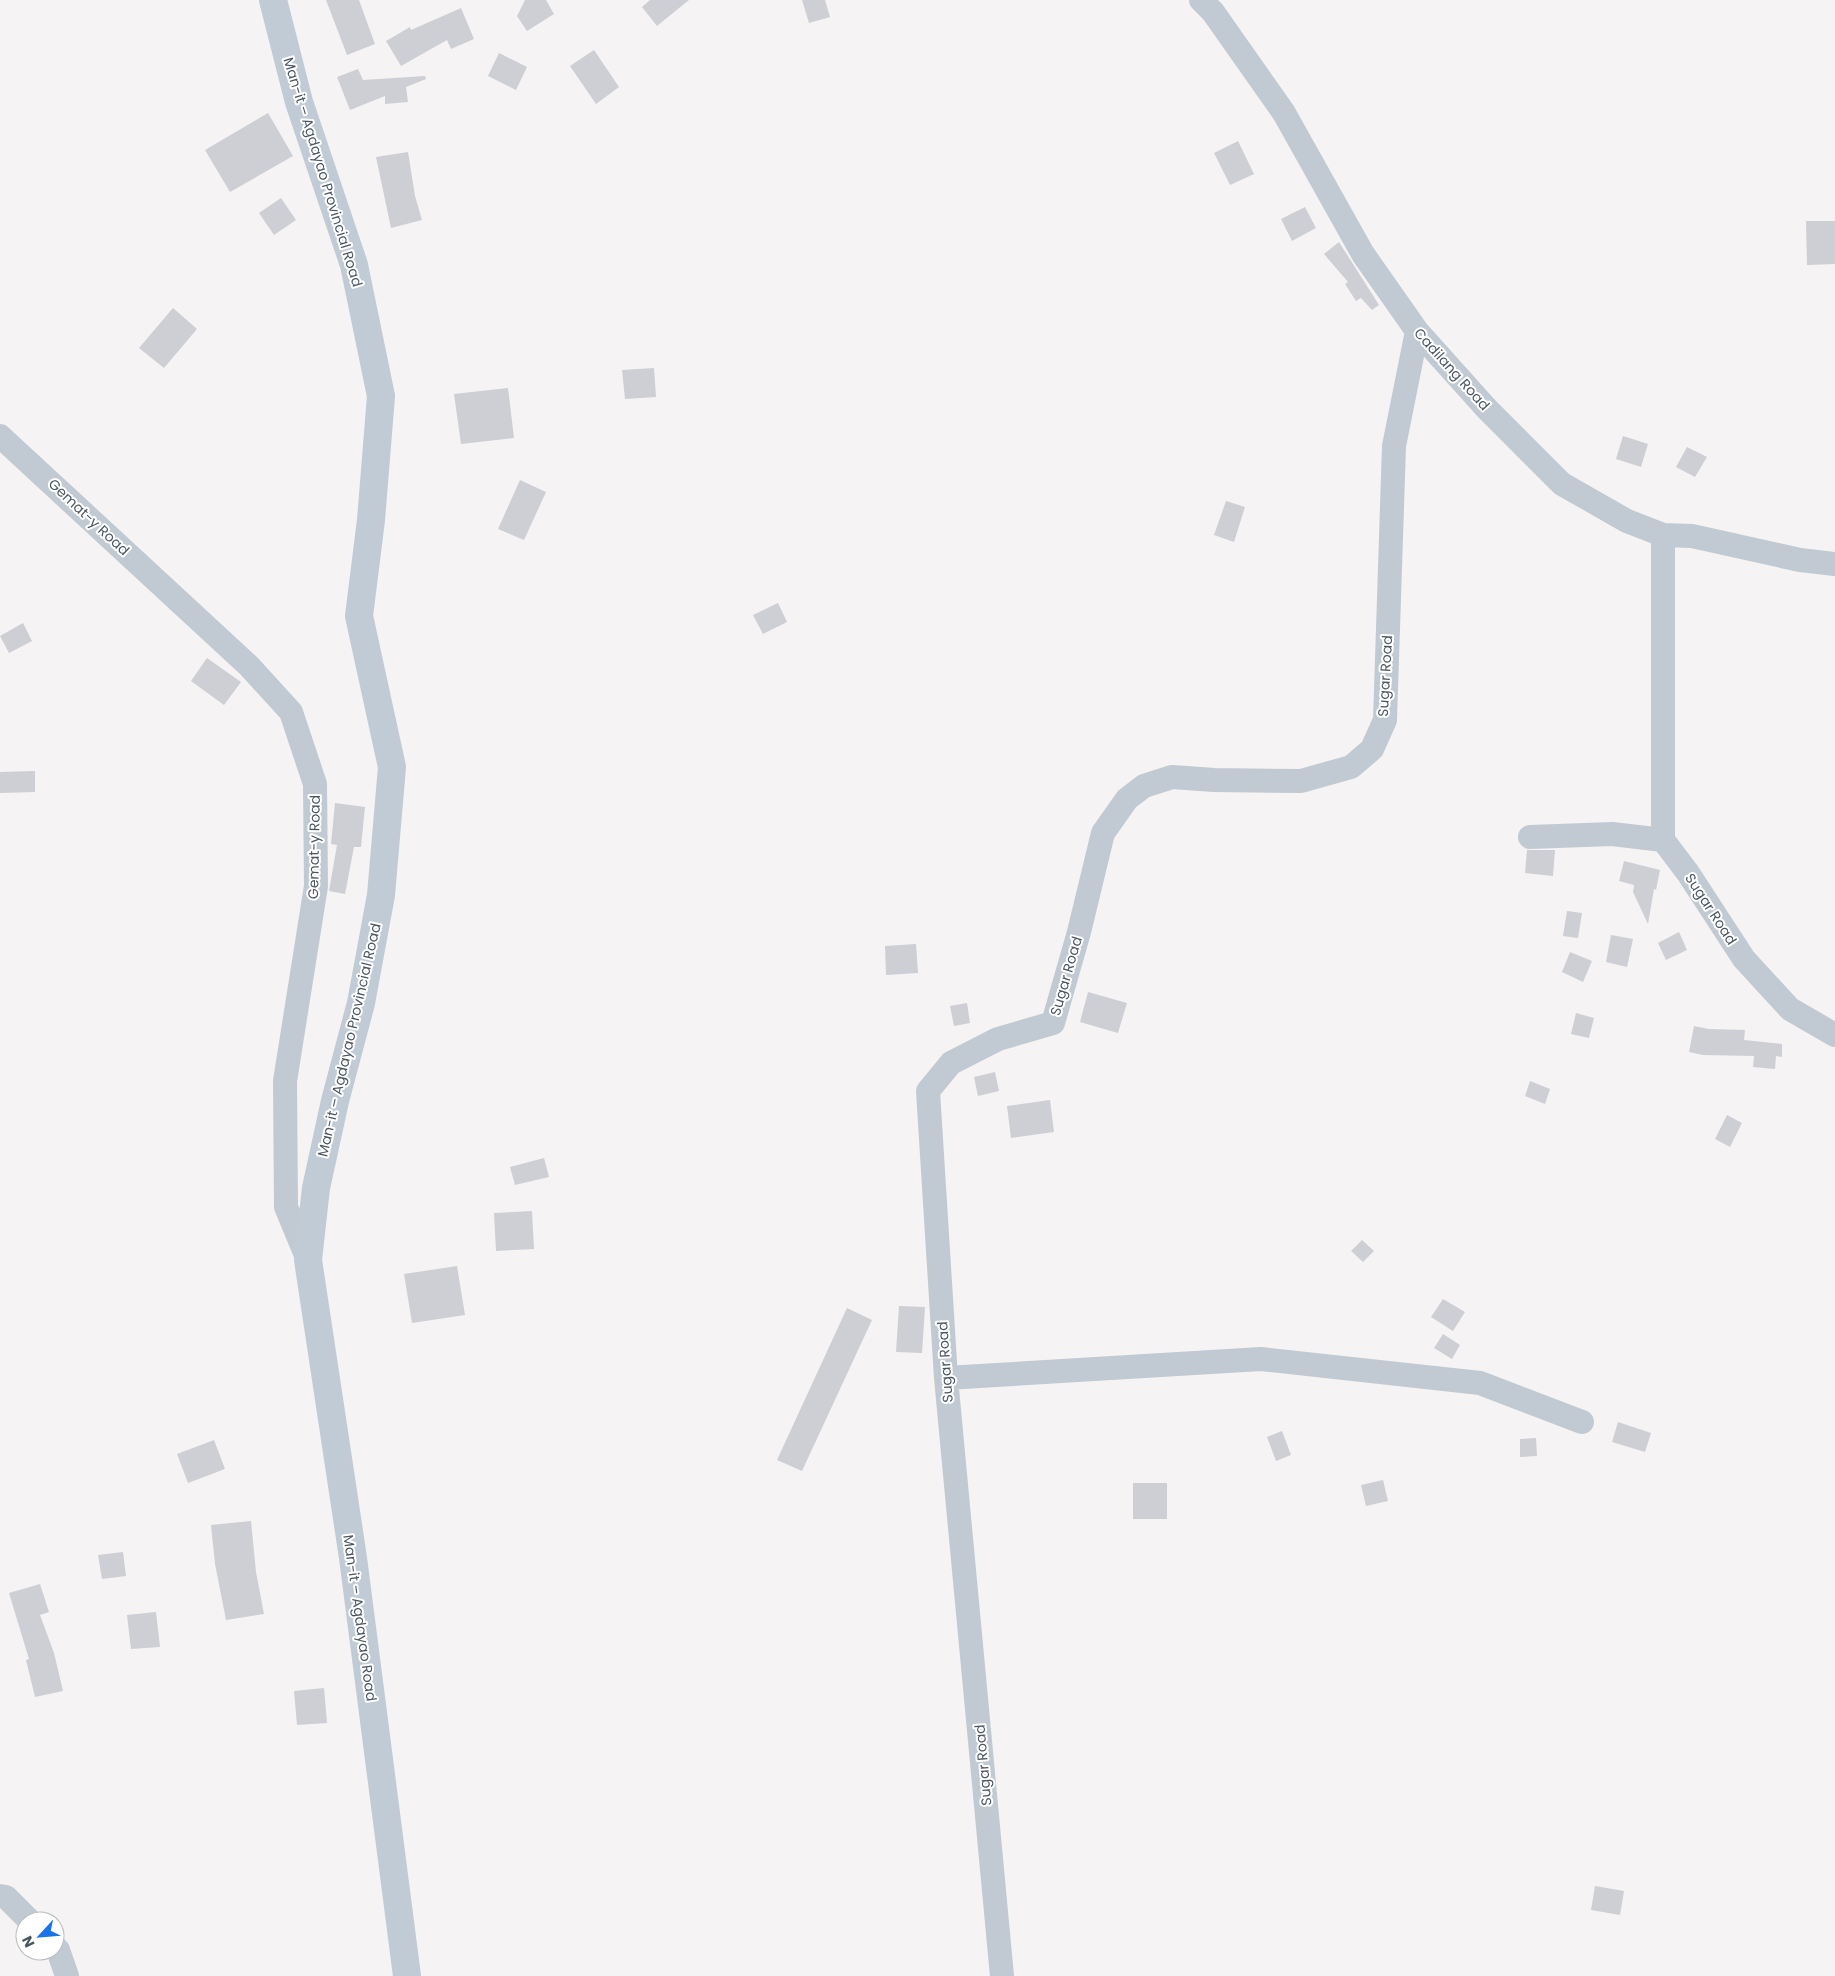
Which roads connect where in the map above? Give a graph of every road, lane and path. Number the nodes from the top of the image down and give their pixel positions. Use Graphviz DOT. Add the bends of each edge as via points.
graph roads {
  1 [pos="273,0"];
  2 [pos="1201,0"];
  3 [pos="1417,331"];
  4 [pos="0,436"];
  5 [pos="1663,535"];
  6 [pos="1835,564"];
  7 [pos="1530,836"];
  8 [pos="1663,840"];
  9 [pos="1835,1035"];
  10 [pos="308,1260"];
  11 [pos="946,1378"];
  12 [pos="1582,1422"];
  13 [pos="0,1896"];
  14 [pos="20,1911"];
  15 [pos="61,1961"];
  16 [pos="66,1976"];
  17 [pos="407,1976"];
  18 [pos="1002,1976"];
  1 -- 10 [label="street, Man-it – Agdayao Provincial Road" via="299,102 354,265 381,396 359,616 392,767 381,895 361,1003 316,1188"];
  2 -- 3 [label="street, Cadilang Road" via="1213,12 1284,114 1363,254"];
  3 -- 5 [label="street, Cadilang Road" via="1487,409 1562,484 1627,521"];
  3 -- 11 [label="street, Sugar Road" via="1394,446 1384,720 1372,749 1351,767 1300,781 1172,777 1144,786 1127,799 1103,834 1052,1023 998,1039 951,1063 928,1091"];
  4 -- 10 [label="street, Gemat-y Road" via="249,666 291,712 315,784 316,886 285,1081 286,1207"];
  5 -- 6 [label="street, Cadilang Road" via="1692,536 1800,560"];
  5 -- 8 [label="street"];
  7 -- 8 [label="street" via="1612,834"];
  8 -- 9 [label="street, Sugar Road" via="1744,959 1790,1009"];
  10 -- 17 [label="street, Man-it – Agdayao Road" via="353,1558"];
  11 -- 12 [label="street" via="1262,1360 1480,1383"];
  11 -- 18 [label="street, Sugar Road"];
  13 -- 14 [label="street" via="6,1897"];
  15 -- 16 [label="street"];
}
